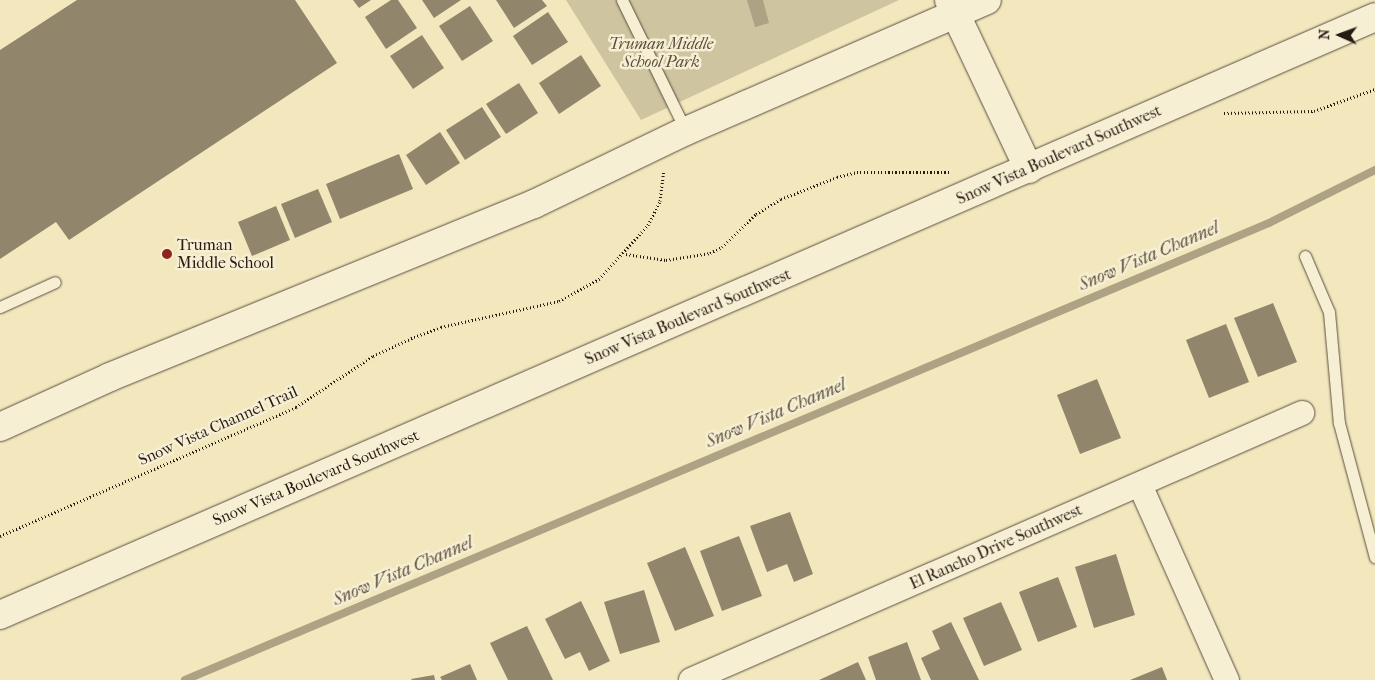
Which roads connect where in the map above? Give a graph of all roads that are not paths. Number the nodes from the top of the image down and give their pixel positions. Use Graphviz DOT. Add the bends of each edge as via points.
graph roads {
  1 [pos="622,0"];
  2 [pos="987,0"];
  3 [pos="952,6"];
  4 [pos="1375,17"];
  5 [pos="686,131"];
  6 [pos="1029,169"];
  7 [pos="1305,256"];
  8 [pos="55,282"];
  9 [pos="0,307"];
  10 [pos="1302,413"];
  11 [pos="0,427"];
  12 [pos="1140,485"];
  13 [pos="1375,557"];
  14 [pos="0,615"];
  15 [pos="691,680"];
  16 [pos="1227,680"];
  1 -- 5 [label="lane"];
  2 -- 3 [label="main road"];
  3 -- 5 [label="main road"];
  3 -- 6 [label="main road"];
  4 -- 6 [label="main road, Snow Vista Boulevard Southwest"];
  5 -- 11 [label="main road" via="534,204 119,373"];
  6 -- 14 [label="main road, Snow Vista Boulevard Southwest"];
  7 -- 13 [label="lane" via="1329,312 1339,423"];
  8 -- 9 [label="lane"];
  10 -- 12 [label="street, El Rancho Drive Southwest"];
  12 -- 15 [label="street, El Rancho Drive Southwest"];
  12 -- 16 [label="street"];
}
